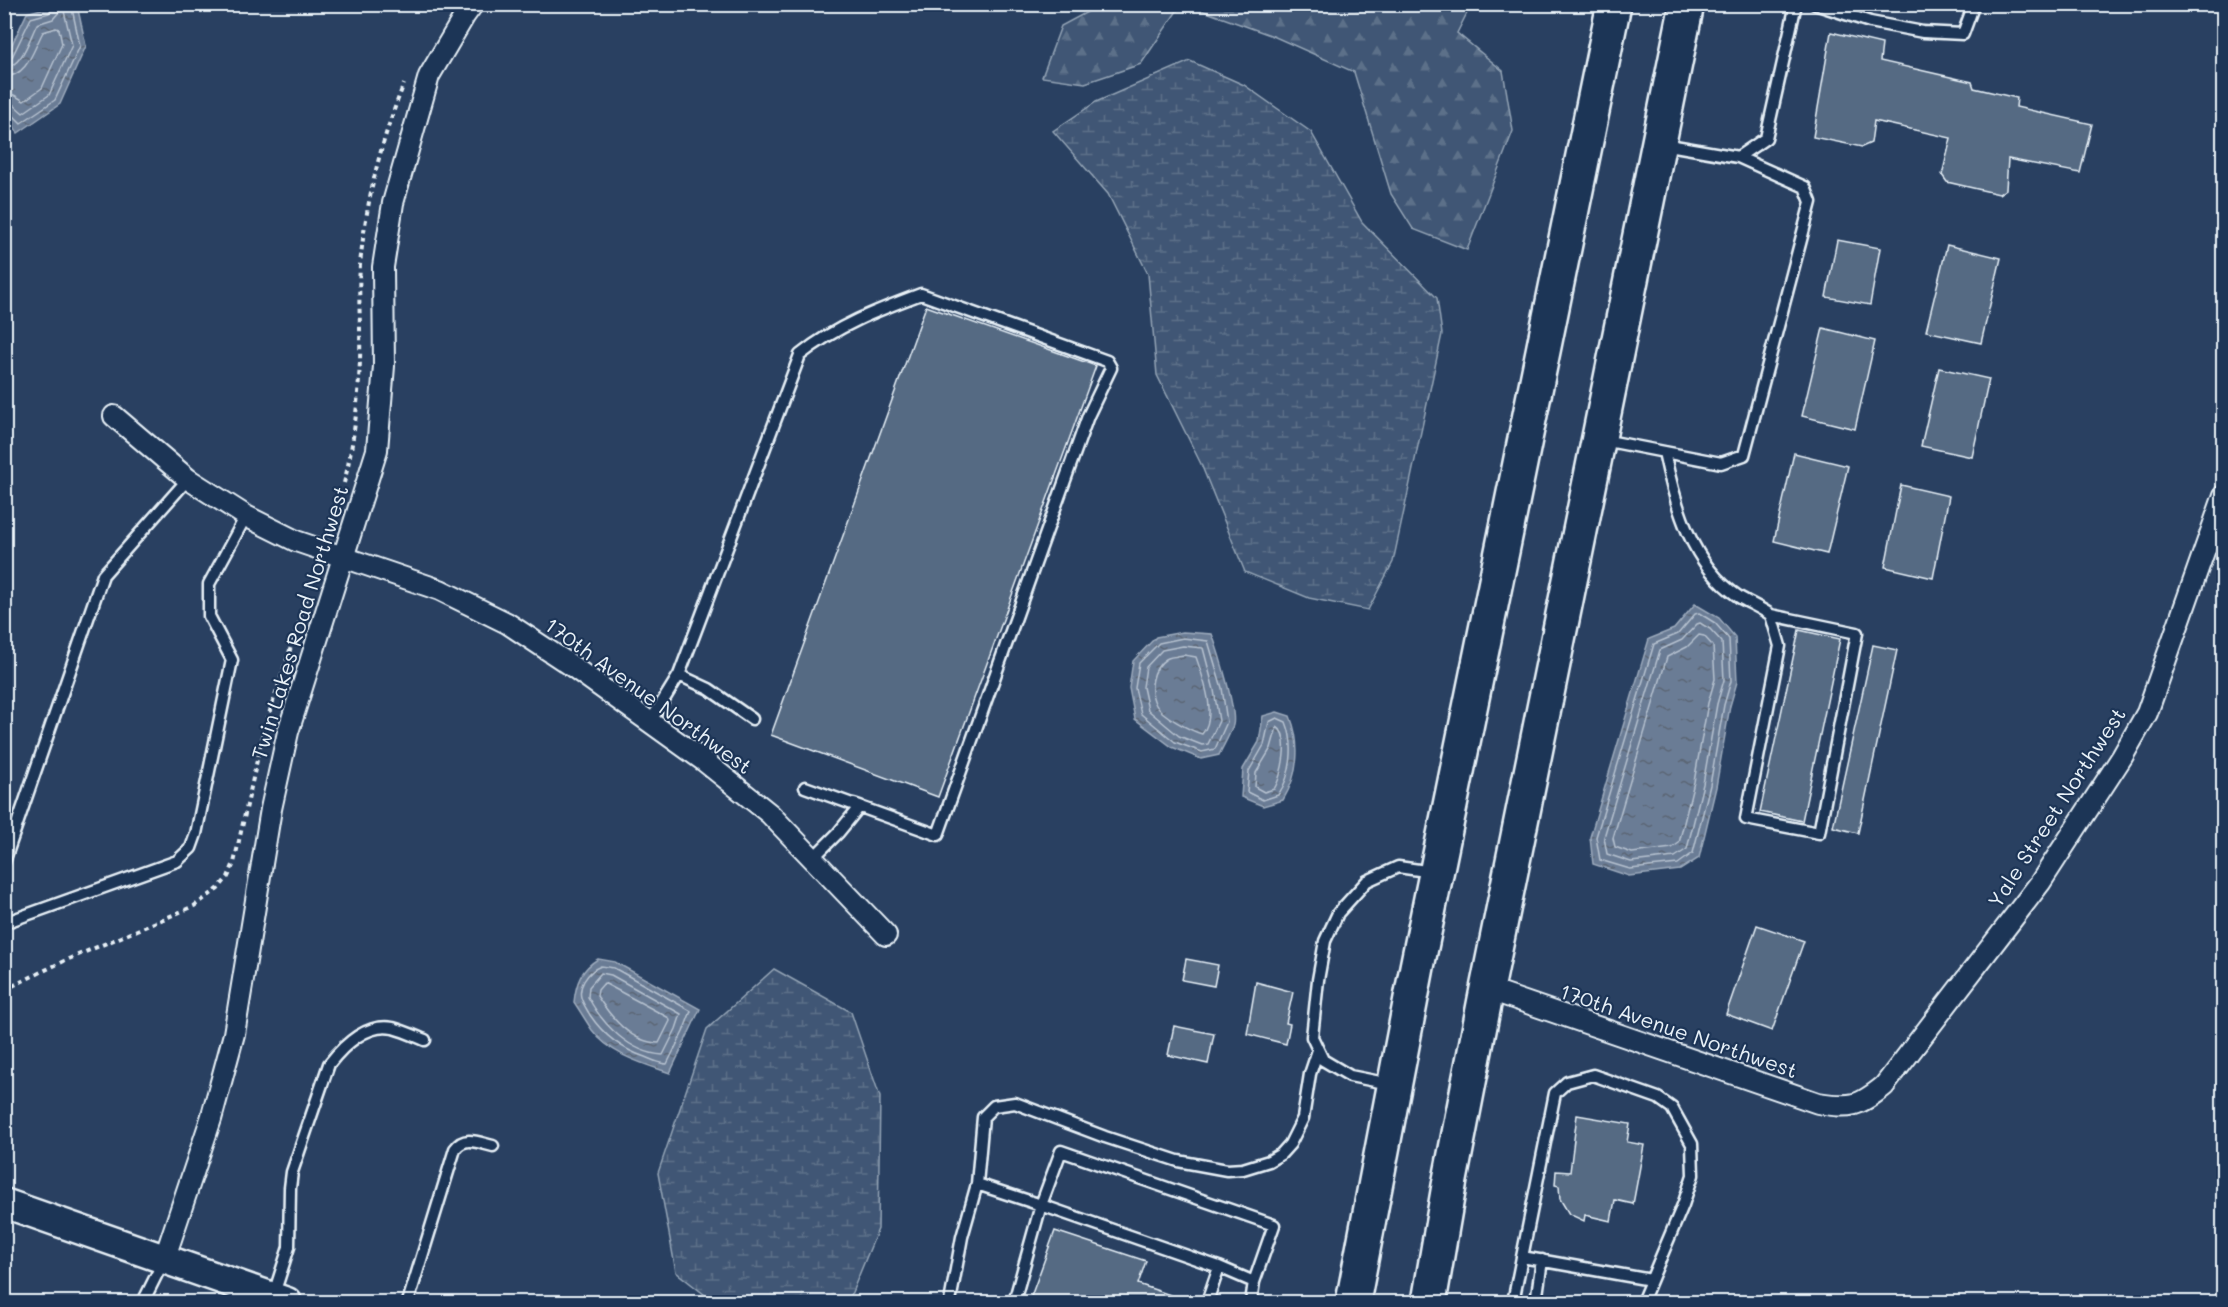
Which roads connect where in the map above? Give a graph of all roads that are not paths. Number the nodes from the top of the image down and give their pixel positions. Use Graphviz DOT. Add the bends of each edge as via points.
graph roads {
  1 [pos="473,4"];
  2 [pos="1614,4"];
  3 [pos="1687,4"];
  4 [pos="1796,4"];
  5 [pos="1815,4"];
  6 [pos="1974,4"];
  7 [pos="1660,144"];
  8 [pos="1738,157"];
  9 [pos="114,416"];
  10 [pos="1600,440"];
  11 [pos="1664,452"];
  12 [pos="188,479"];
  13 [pos="2223,495"];
  14 [pos="246,516"];
  15 [pos="342,557"];
  16 [pos="1771,615"];
  17 [pos="679,675"];
  18 [pos="752,719"];
  19 [pos="650,722"];
  20 [pos="806,787"];
  21 [pos="860,806"];
  22 [pos="812,859"];
  23 [pos="4,862"];
  24 [pos="1437,872"];
  25 [pos="4,923"];
  26 [pos="885,935"];
  27 [pos="1487,989"];
  28 [pos="425,1040"];
  29 [pos="1318,1050"];
  30 [pos="1394,1085"];
  31 [pos="1858,1104"];
  32 [pos="493,1146"];
  33 [pos="977,1184"];
  34 [pos="4,1203"];
  35 [pos="1041,1205"];
  36 [pos="1522,1257"];
  37 [pos="164,1260"];
  38 [pos="1542,1260"];
  39 [pos="1219,1268"];
  40 [pos="1651,1280"];
  41 [pos="1254,1282"];
  42 [pos="280,1300"];
  43 [pos="143,1302"];
  44 [pos="408,1302"];
  45 [pos="950,1302"];
  46 [pos="1014,1302"];
  47 [pos="1207,1302"];
  48 [pos="1251,1302"];
  49 [pos="1353,1302"];
  50 [pos="1430,1302"];
  51 [pos="1513,1302"];
  52 [pos="1536,1302"];
  53 [pos="1642,1302"];
  1 -- 15 [label="street, Twin Lakes Road Northwest" via="429,76 393,202 383,267 384,366 377,450"];
  2 -- 24 [label="highway"];
  3 -- 7 [label="highway"];
  4 -- 8 [label="lane" via="1766,138"];
  5 -- 6 [label="lane" via="1870,22 1923,32 1963,34"];
  7 -- 8 [label="lane"];
  7 -- 10 [label="highway"];
  8 -- 11 [label="lane" via="1805,187 1811,202 1744,454 1721,464"];
  9 -- 12 [label="street, 170th Avenue Northwest"];
  10 -- 11 [label="lane"];
  10 -- 27 [label="highway"];
  11 -- 16 [label="lane" via="1686,530 1710,570 1739,597"];
  12 -- 14 [label="street, 170th Avenue Northwest"];
  12 -- 23 [label="lane" via="103,575"];
  13 -- 31 [label="street, Yale Street Northwest" via="2147,713 2122,757 2026,901 1884,1086"];
  14 -- 15 [label="street, 170th Avenue Northwest" via="296,541"];
  14 -- 25 [label="lane" via="209,584 209,616 232,660 191,848 177,861"];
  15 -- 19 [label="street, 170th Avenue Northwest" via="440,590 507,623"];
  15 -- 37 [label="street, Twin Lakes Road Northwest" via="288,732 271,809 234,1034 211,1119"];
  16 -- 16 [label="lane" via="1780,646 1746,819 1819,833 1857,633"];
  17 -- 18 [label="lane" via="709,689"];
  17 -- 19 [label="lane"];
  17 -- 21 [label="lane" via="800,355 817,342 861,318 921,294 1107,361 1110,369 1088,416 938,836"];
  19 -- 22 [label="street, 170th Avenue Northwest" via="770,814"];
  20 -- 21 [label="lane"];
  21 -- 22 [label="lane"];
  22 -- 26 [label="street, 170th Avenue Northwest"];
  24 -- 29 [label="lane" via="1398,867 1367,881 1338,913 1325,941 1318,980 1312,1037"];
  24 -- 30 [label="highway"];
  27 -- 31 [label="street, 170th Avenue Northwest" via="1818,1103 1845,1107"];
  27 -- 50 [label="highway"];
  28 -- 42 [label="lane" via="393,1028 372,1028 339,1052 330,1064 292,1172 289,1246"];
  29 -- 30 [label="lane" via="1323,1060 1350,1077"];
  29 -- 33 [label="lane" via="1299,1131 1281,1154 1257,1166 1227,1170 1178,1161 1015,1103 994,1106 983,1117"];
  30 -- 49 [label="highway"];
  32 -- 44 [label="lane" via="469,1140 455,1149"];
  33 -- 35 [label="lane"];
  33 -- 45 [label="lane"];
  34 -- 37 [label="street"];
  35 -- 39 [label="lane"];
  35 -- 41 [label="lane" via="1061,1151 1274,1225"];
  35 -- 46 [label="lane"];
  36 -- 38 [label="lane"];
  36 -- 40 [label="lane" via="1555,1094 1567,1082 1593,1075 1658,1098 1672,1108 1692,1144 1693,1175"];
  36 -- 51 [label="lane"];
  37 -- 42 [label="street"];
  37 -- 43 [label="lane"];
  38 -- 40 [label="lane"];
  38 -- 52 [label="lane"];
  39 -- 41 [label="lane"];
  39 -- 47 [label="lane"];
  40 -- 53 [label="lane"];
  41 -- 48 [label="lane"];
}
